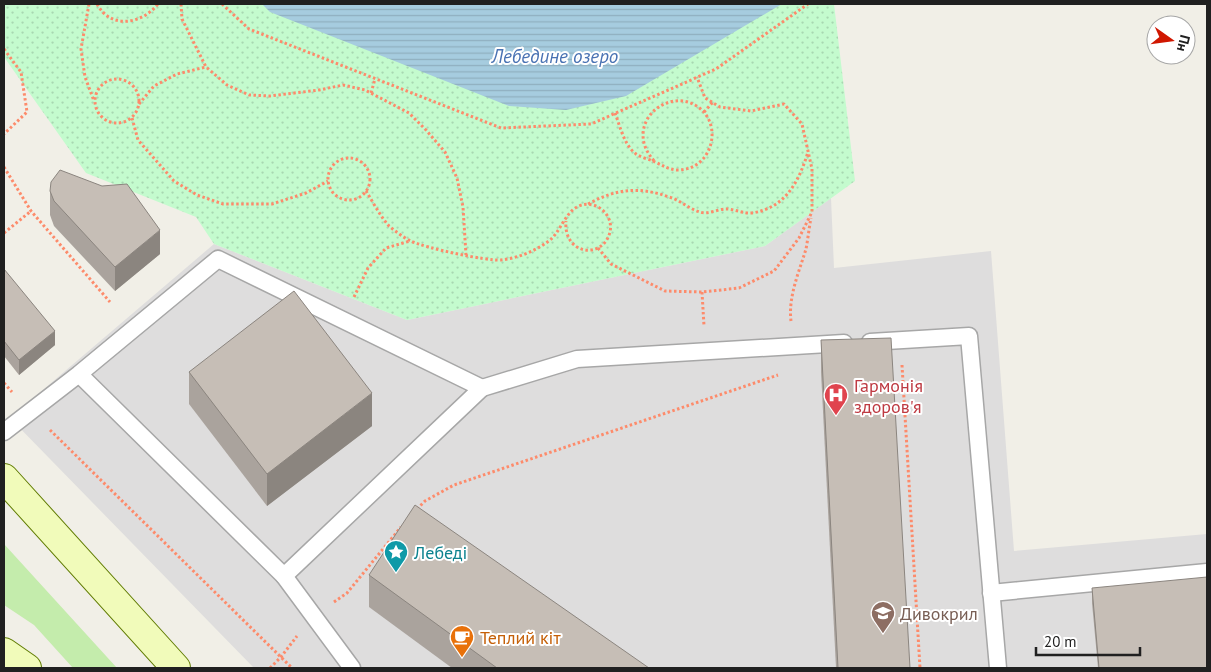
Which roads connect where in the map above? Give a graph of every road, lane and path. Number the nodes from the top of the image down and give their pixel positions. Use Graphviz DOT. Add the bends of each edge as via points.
graph roads {
  1 [pos="89,4"];
  2 [pos="97,4"];
  3 [pos="158,4"];
  4 [pos="181,4"];
  5 [pos="222,4"];
  6 [pos="808,4"];
  7 [pos="4,49"];
  8 [pos="206,67"];
  9 [pos="697,77"];
  10 [pos="375,78"];
  11 [pos="371,93"];
  12 [pos="94,102"];
  13 [pos="713,102"];
  14 [pos="139,104"];
  15 [pos="704,112"];
  16 [pos="615,113"];
  17 [pos="132,118"];
  18 [pos="4,134"];
  19 [pos="808,151"];
  20 [pos="656,162"];
  21 [pos="4,167"];
  22 [pos="328,181"];
  23 [pos="366,191"];
  24 [pos="587,204"];
  25 [pos="30,211"];
  26 [pos="812,212"];
  27 [pos="566,221"];
  28 [pos="4,233"];
  29 [pos="410,241"];
  30 [pos="598,248"];
  31 [pos="466,255"];
  32 [pos="702,292"];
  33 [pos="110,302"];
  34 [pos="344,320"];
  35 [pos="793,346"];
  36 [pos="706,351"];
  37 [pos="902,360"];
  38 [pos="782,373"];
  39 [pos="79,374"];
  40 [pos="4,384"];
  41 [pos="482,388"];
  42 [pos="30,411"];
  43 [pos="4,432"];
  44 [pos="4,478"];
  45 [pos="414,513"];
  46 [pos="402,526"];
  47 [pos="1207,572"];
  48 [pos="284,576"];
  49 [pos="347,593"];
  50 [pos="991,593"];
  51 [pos="4,652"];
  52 [pos="281,657"];
  53 [pos="27,668"];
  54 [pos="176,668"];
  55 [pos="270,668"];
  56 [pos="292,668"];
  57 [pos="352,668"];
  58 [pos="920,668"];
  59 [pos="998,668"];
  1 -- 12 [label="path" via="81,49 85,77"];
  2 -- 3 [label="path" via="107,16 129,21 140,19"];
  4 -- 8 [label="path" via="182,19"];
  5 -- 10 [label="path" via="249,29"];
  6 -- 9 [label="path" via="716,69"];
  7 -- 18 [label="path" via="21,72 27,112"];
  8 -- 11 [label="path" via="227,85 249,95 270,96 343,85"];
  8 -- 14 [label="path" via="177,74 154,86"];
  9 -- 13 [label="path" via="706,98"];
  9 -- 16 [label="path"];
  10 -- 11 [label="path"];
  10 -- 16 [label="path" via="501,128 591,124"];
  11 -- 31 [label="path" via="409,113 444,152 457,178 463,207"];
  12 -- 14 [label="path" via="95,94 104,82 118,78 126,80 136,90"];
  12 -- 17 [label="path" via="100,116 112,123"];
  13 -- 15 [label="path"];
  13 -- 19 [label="path" via="720,107 752,111 784,104 802,124"];
  14 -- 17 [label="path"];
  15 -- 20 [label="path" via="710,122 712,138 708,154 700,163 678,170"];
  15 -- 20 [label="path" via="696,105 675,100 655,109 647,118 643,142"];
  16 -- 20 [label="path" via="625,139 636,154"];
  17 -- 22 [label="path" via="138,140 174,181 197,195 222,204 272,204 306,193"];
  19 -- 24 [label="path" via="801,173 788,194 771,208 751,213 726,209 702,214 669,197 636,189 606,194"];
  19 -- 26 [label="path" via="812,169"];
  21 -- 25 [label="path"];
  22 -- 23 [label="path" via="334,194 347,200"];
  22 -- 23 [label="path" via="335,163 354,158 368,172 370,178"];
  23 -- 29 [label="path" via="389,225"];
  24 -- 27 [label="path" via="574,209"];
  24 -- 30 [label="path" via="602,209 610,222 608,237"];
  25 -- 28 [label="path"];
  25 -- 33 [label="path"];
  26 -- 32 [label="path" via="800,238 774,271 739,288"];
  26 -- 35 [label="path" via="790,313"];
  27 -- 30 [label="path" via="566,236 576,247"];
  27 -- 31 [label="path" via="550,240 524,255 499,260"];
  29 -- 31 [label="path"];
  29 -- 34 [label="path" via="386,248 368,268"];
  30 -- 32 [label="path" via="611,264 665,291"];
  32 -- 36 [label="path"];
  34 -- 39 [label="lane" via="218,259"];
  34 -- 41 [label="lane"];
  35 -- 36 [label="lane"];
  35 -- 50 [label="lane" via="969,336"];
  36 -- 41 [label="lane" via="577,359"];
  37 -- 58 [label="path"];
  38 -- 45 [label="path" via="454,485 425,501"];
  39 -- 42 [label="lane"];
  39 -- 48 [label="lane"];
  40 -- 42 [label="path"];
  41 -- 48 [label="lane"];
  42 -- 43 [label="lane"];
  42 -- 52 [label="path"];
  44 -- 54 [label="street"];
  46 -- 49 [label="path"];
  47 -- 50 [label="lane"];
  48 -- 57 [label="lane"];
  50 -- 59 [label="lane"];
  51 -- 53 [label="street"];
  52 -- 55 [label="path"];
  52 -- 56 [label="path"];
}
